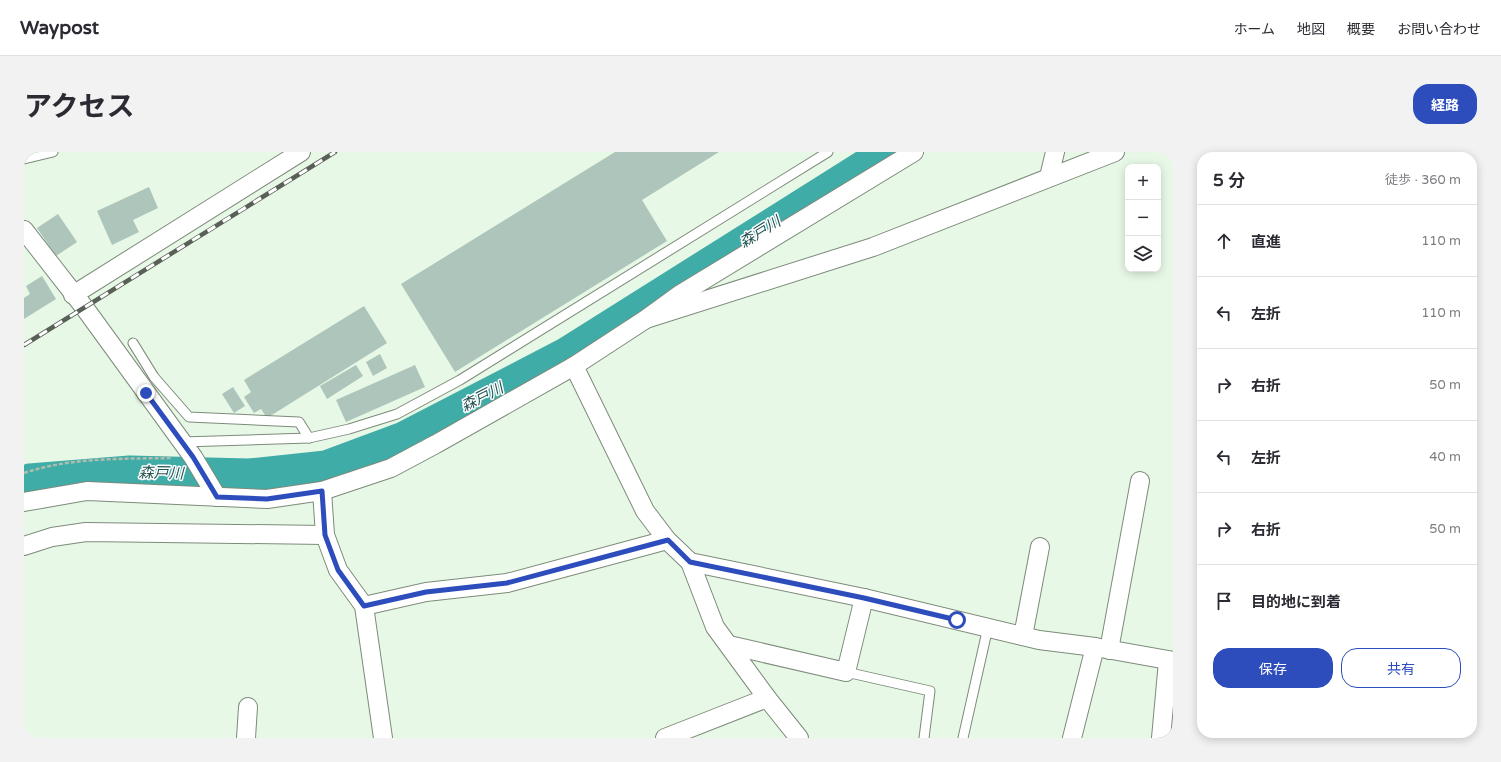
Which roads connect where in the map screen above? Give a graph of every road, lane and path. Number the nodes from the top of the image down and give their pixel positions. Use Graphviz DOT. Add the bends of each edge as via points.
graph roads {
  1 [pos="53,152"];
  2 [pos="301,152"];
  3 [pos="828,152"];
  4 [pos="914,152"];
  5 [pos="1055,152"];
  6 [pos="1115,152"];
  7 [pos="24,159"];
  8 [pos="1049,177"];
  9 [pos="24,230"];
  10 [pos="73,295"];
  11 [pos="646,319"];
  12 [pos="134,343"];
  13 [pos="571,368"];
  14 [pos="309,438"];
  15 [pos="181,442"];
  16 [pos="193,457"];
  17 [pos="24,473"];
  18 [pos="1140,481"];
  19 [pos="322,491"];
  20 [pos="217,497"];
  21 [pos="24,502"];
  22 [pos="325,535"];
  23 [pos="668,540"];
  24 [pos="24,546"];
  25 [pos="1040,547"];
  26 [pos="690,562"];
  27 [pos="864,598"];
  28 [pos="364,606"];
  29 [pos="988,627"];
  30 [pos="1024,636"];
  31 [pos="729,645"];
  32 [pos="1102,648"];
  33 [pos="1171,661"];
  34 [pos="846,672"];
  35 [pos="767,698"];
  36 [pos="248,707"];
  37 [pos="246,738"];
  38 [pos="382,738"];
  39 [pos="665,738"];
  40 [pos="799,738"];
  41 [pos="924,738"];
  42 [pos="963,738"];
  43 [pos="1072,738"];
  44 [pos="1161,738"];
  1 -- 7 [label="lane"];
  2 -- 10 [label="street"];
  3 -- 14 [label="lane" via="460,380 397,414"];
  4 -- 11 [label="street" via="679,295"];
  5 -- 8 [label="street"];
  6 -- 8 [label="street"];
  8 -- 11 [label="street" via="873,247"];
  9 -- 10 [label="street"];
  10 -- 15 [label="street"];
  11 -- 13 [label="street"];
  12 -- 14 [label="lane" via="154,377 189,417 299,422"];
  13 -- 19 [label="street" via="391,468"];
  13 -- 23 [label="street" via="574,366 645,512"];
  14 -- 15 [label="lane"];
  15 -- 16 [label="street"];
  16 -- 17 [label="path" via="96,459 43,466"];
  16 -- 20 [label="street"];
  18 -- 32 [label="street"];
  19 -- 20 [label="street" via="267,499"];
  19 -- 22 [label="street"];
  20 -- 21 [label="street" via="87,491"];
  22 -- 24 [label="street" via="86,532 52,536"];
  22 -- 28 [label="street" via="338,570"];
  23 -- 26 [label="street"];
  23 -- 28 [label="street" via="507,583 426,592"];
  25 -- 30 [label="street"];
  26 -- 27 [label="street"];
  26 -- 31 [label="street" via="715,627"];
  27 -- 29 [label="street"];
  27 -- 34 [label="street"];
  28 -- 38 [label="street"];
  29 -- 30 [label="street"];
  29 -- 42 [label="lane"];
  30 -- 32 [label="street"];
  31 -- 34 [label="street"];
  31 -- 35 [label="street"];
  32 -- 33 [label="street"];
  32 -- 43 [label="street"];
  33 -- 44 [label="street"];
  34 -- 41 [label="lane" via="930,691"];
  35 -- 39 [label="street"];
  35 -- 40 [label="street"];
  36 -- 37 [label="street"];
}
